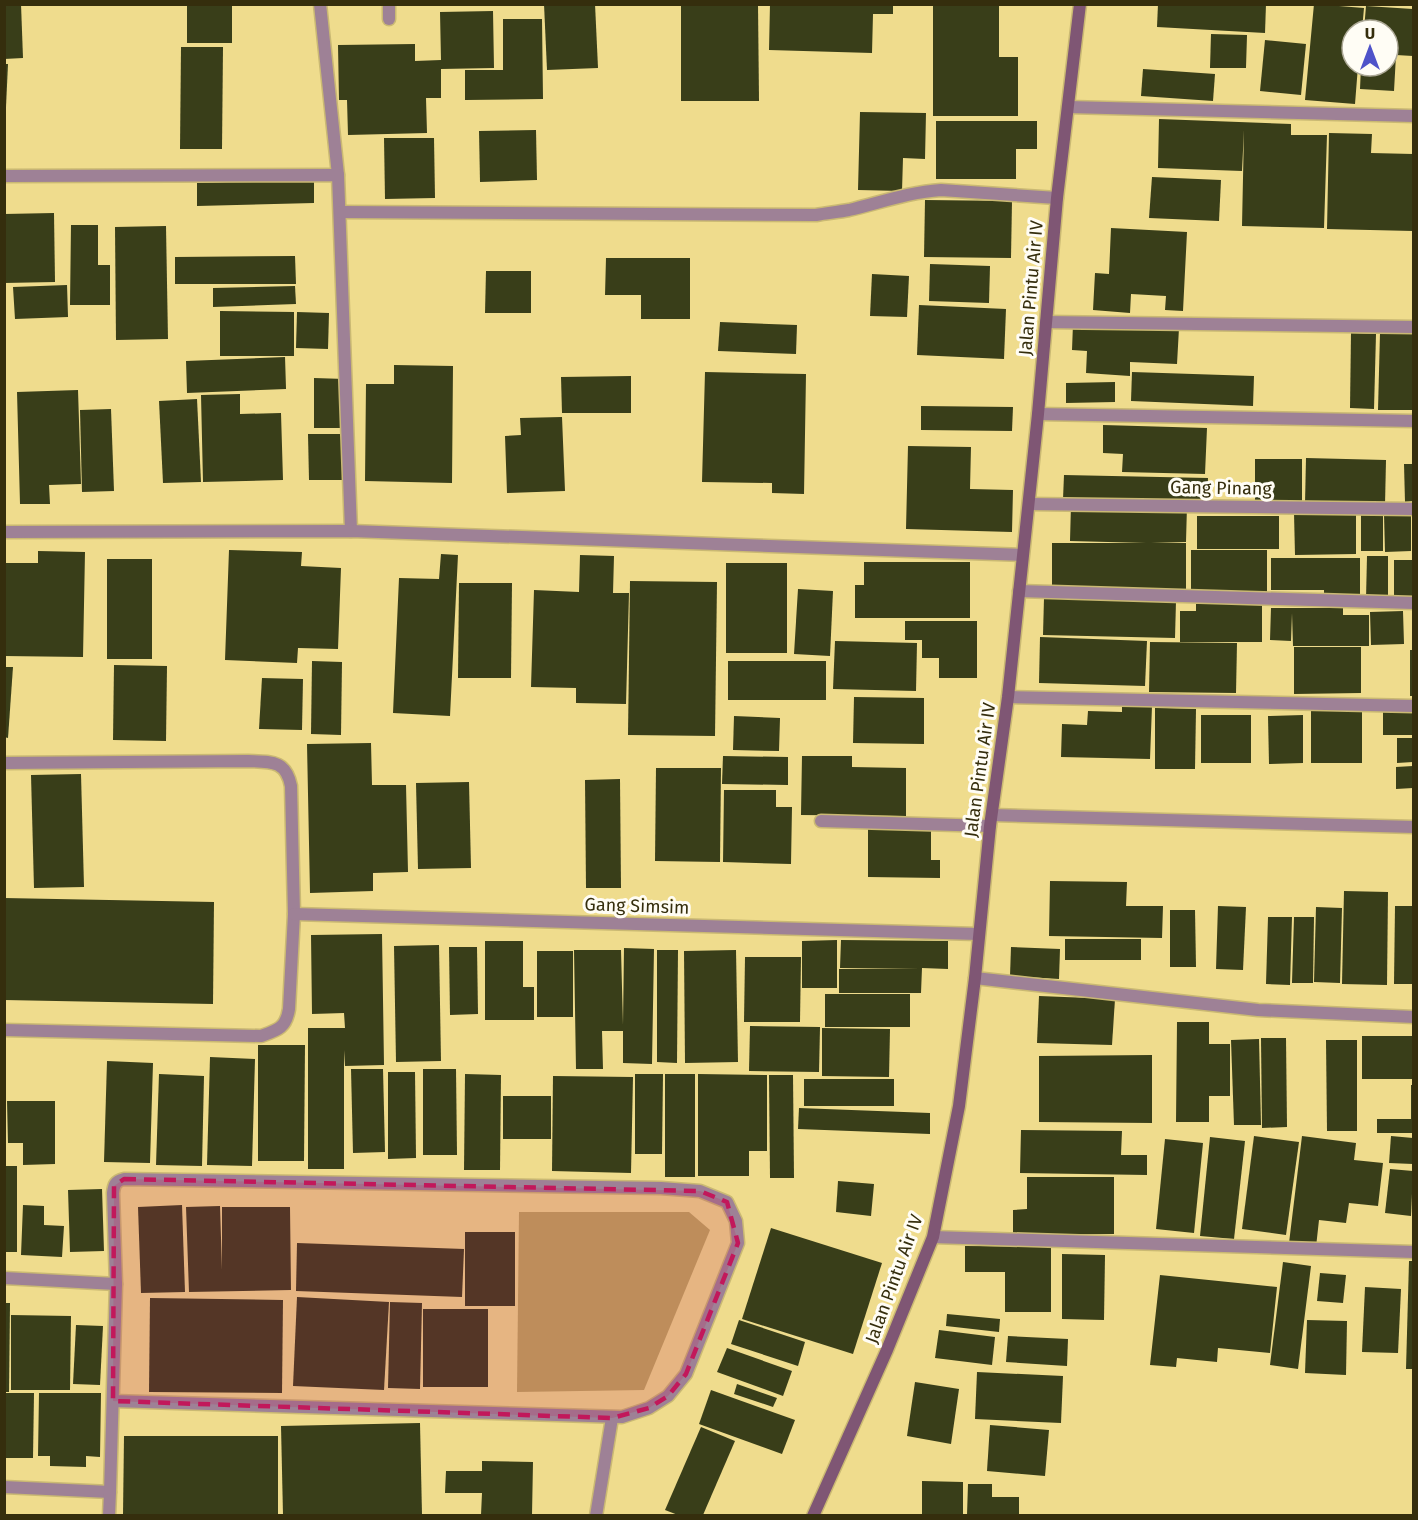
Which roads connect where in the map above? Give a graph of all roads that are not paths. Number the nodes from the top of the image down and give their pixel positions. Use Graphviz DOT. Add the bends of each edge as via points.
graph roads {
  1 [pos="320,4"];
  2 [pos="389,4"];
  3 [pos="1080,4"];
  4 [pos="389,19"];
  5 [pos="1068,107"];
  6 [pos="1413,116"];
  7 [pos="338,175"];
  8 [pos="4,176"];
  9 [pos="1057,198"];
  10 [pos="340,212"];
  11 [pos="1046,322"];
  12 [pos="1413,327"];
  13 [pos="1038,414"];
  14 [pos="1413,421"];
  15 [pos="1029,504"];
  16 [pos="1413,509"];
  17 [pos="351,531"];
  18 [pos="4,532"];
  19 [pos="1022,555"];
  20 [pos="1019,591"];
  21 [pos="1413,603"];
  22 [pos="1008,697"];
  23 [pos="1413,706"];
  24 [pos="4,763"];
  25 [pos="821,821"];
  26 [pos="991,821"];
  27 [pos="1413,827"];
  28 [pos="294,915"];
  29 [pos="978,934"];
  30 [pos="975,978"];
  31 [pos="1413,1017"];
  32 [pos="4,1030"];
  33 [pos="933,1236"];
  34 [pos="1413,1252"];
  35 [pos="4,1278"];
  36 [pos="116,1284"];
  37 [pos="112,1401"];
  38 [pos="612,1418"];
  39 [pos="4,1487"];
  40 [pos="110,1492"];
  41 [pos="109,1515"];
  42 [pos="596,1515"];
  43 [pos="813,1515"];
  1 -- 7 [label="street"];
  2 -- 4 [label="street"];
  3 -- 5 [label="main road, Jalan Pintu Air IV"];
  5 -- 6 [label="street"];
  5 -- 9 [label="main road, Jalan Pintu Air IV"];
  7 -- 8 [label="street"];
  7 -- 10 [label="street"];
  9 -- 10 [label="street" via="941,190 816,214"];
  9 -- 11 [label="main road, Jalan Pintu Air IV"];
  10 -- 17 [label="street"];
  11 -- 12 [label="street"];
  11 -- 13 [label="main road, Jalan Pintu Air IV"];
  13 -- 14 [label="street"];
  13 -- 15 [label="main road, Jalan Pintu Air IV"];
  15 -- 16 [label="street, Gang Pinang"];
  15 -- 19 [label="main road, Jalan Pintu Air IV"];
  17 -- 18 [label="street"];
  17 -- 19 [label="street"];
  19 -- 20 [label="main road, Jalan Pintu Air IV"];
  20 -- 21 [label="street"];
  20 -- 22 [label="main road, Jalan Pintu Air IV"];
  22 -- 23 [label="street"];
  22 -- 26 [label="main road, Jalan Pintu Air IV"];
  24 -- 28 [label="street" via="248,761 281,766 291,786"];
  25 -- 26 [label="street"];
  26 -- 27 [label="street"];
  26 -- 29 [label="main road, Jalan Pintu Air IV"];
  28 -- 29 [label="street, Gang Simsim"];
  28 -- 32 [label="street" via="289,1009 287,1021 278,1030 261,1035"];
  29 -- 30 [label="main road, Jalan Pintu Air IV"];
  30 -- 31 [label="street" via="1258,1010"];
  30 -- 33 [label="main road, Jalan Pintu Air IV" via="959,1106"];
  33 -- 34 [label="street"];
  33 -- 43 [label="main road, Jalan Pintu Air IV"];
  35 -- 36 [label="street"];
  36 -- 37 [label="street"];
  36 -- 38 [label="street" via="114,1186 123,1179 661,1188 700,1191 727,1202 736,1221 738,1243 686,1374 668,1396 649,1408"];
  37 -- 38 [label="street"];
  37 -- 40 [label="street"];
  38 -- 42 [label="street"];
  39 -- 40 [label="street"];
  40 -- 41 [label="street"];
}
